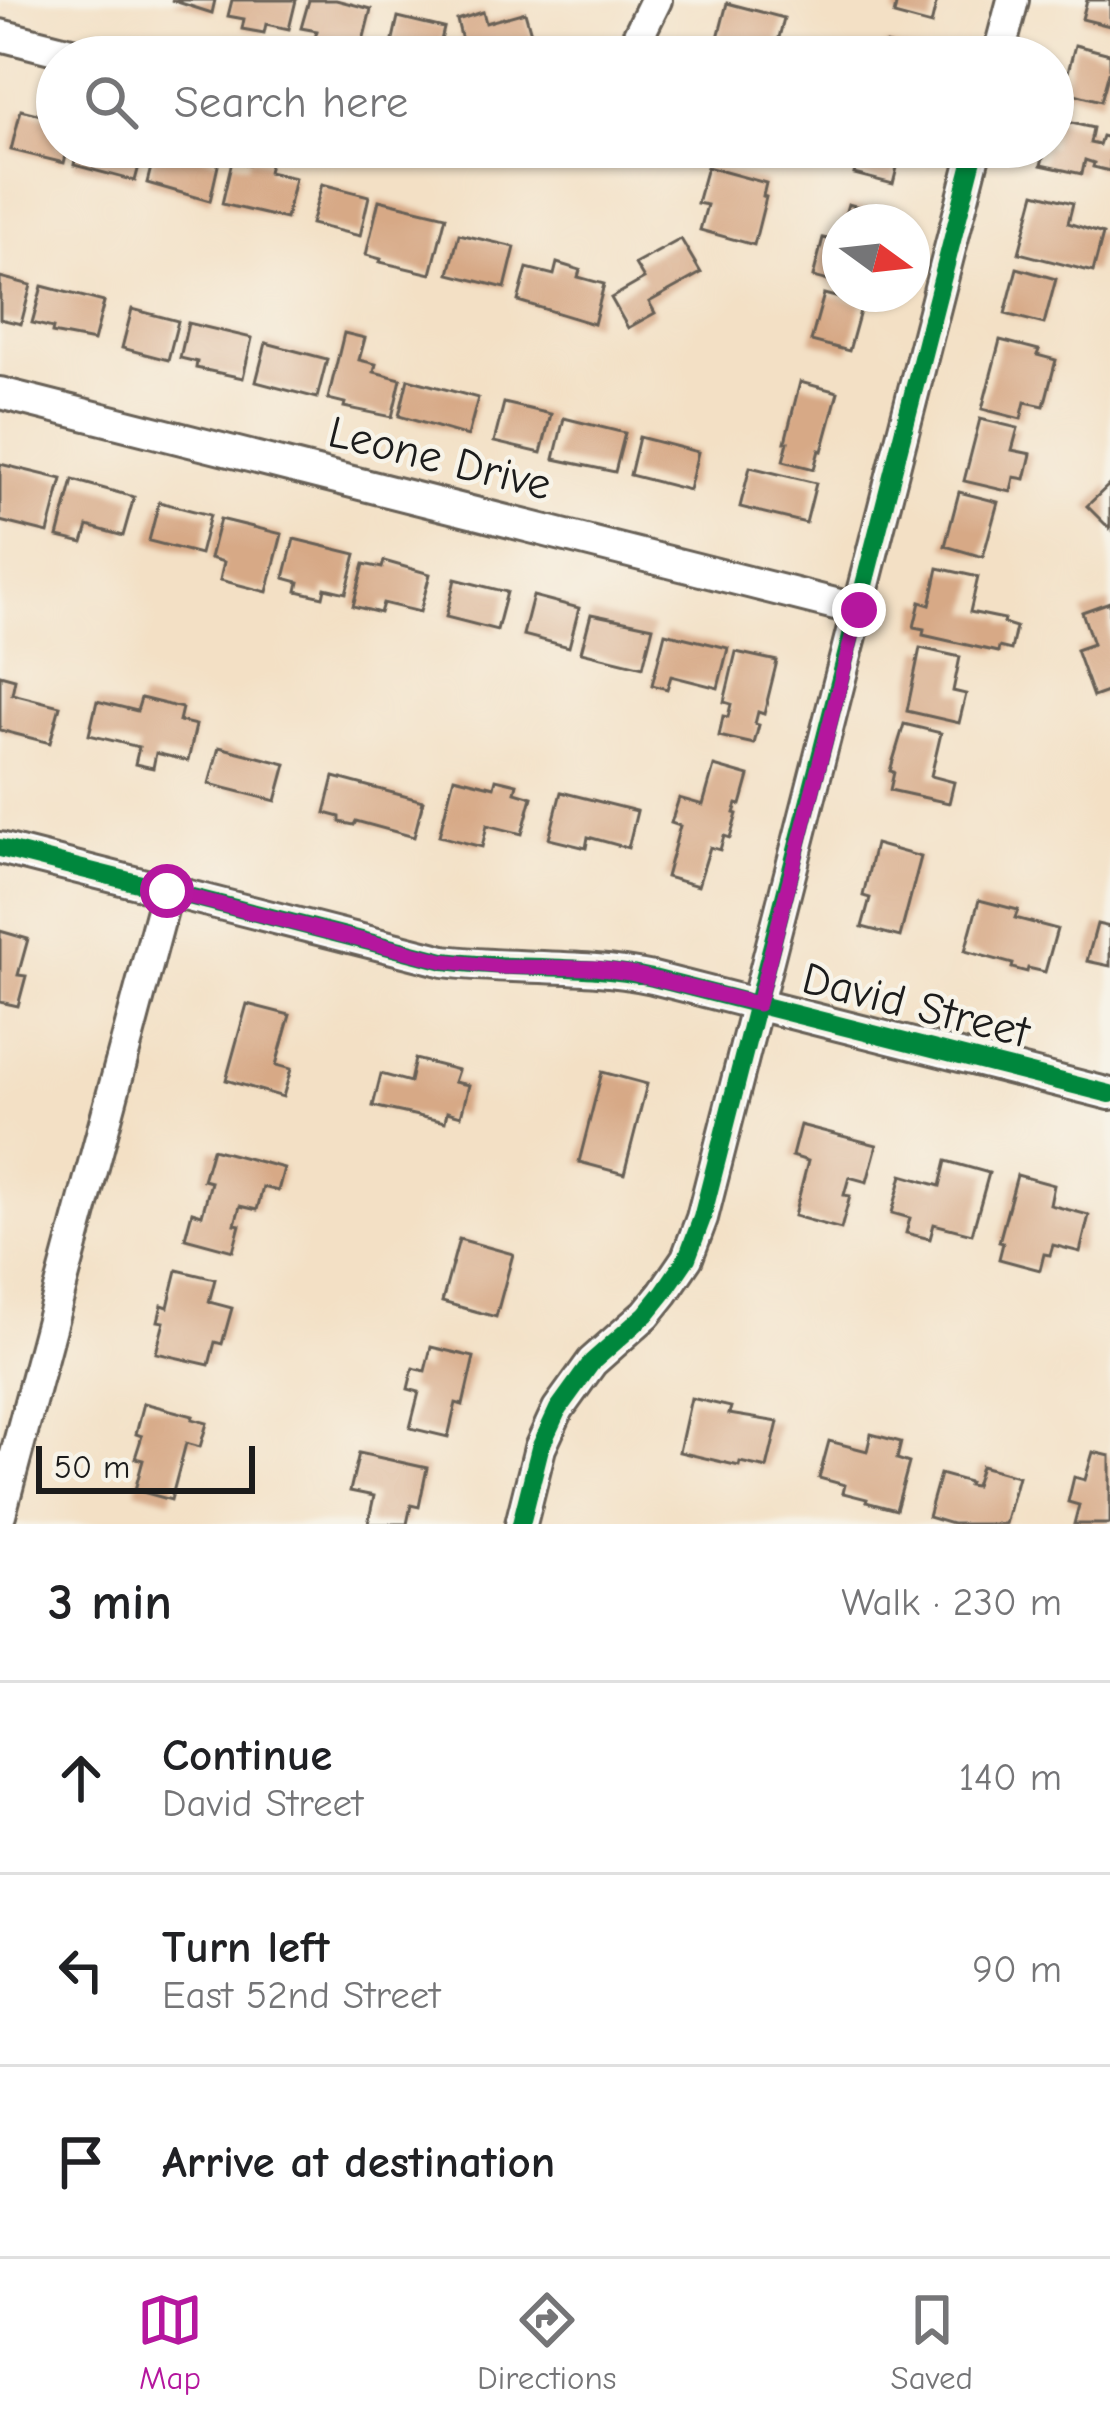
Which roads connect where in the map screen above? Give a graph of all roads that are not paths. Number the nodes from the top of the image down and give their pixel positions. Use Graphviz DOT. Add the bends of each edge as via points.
graph roads {
  1 [pos="656,0"];
  2 [pos="1013,0"];
  3 [pos="0,35"];
  4 [pos="638,36"];
  5 [pos="1004,36"];
  6 [pos="36,44"];
  7 [pos="971,168"];
  8 [pos="0,393"];
  9 [pos="859,610"];
  10 [pos="0,848"];
  11 [pos="167,891"];
  12 [pos="758,1004"];
  13 [pos="1110,1094"];
  14 [pos="0,1514"];
  15 [pos="521,1524"];
  1 -- 4 [label="street"];
  2 -- 5 [label="street"];
  3 -- 6 [label="street"];
  7 -- 9 [label="street"];
  8 -- 9 [label="street, Leone Drive"];
  9 -- 12 [label="street"];
  10 -- 11 [label="street, David Street"];
  11 -- 12 [label="street, David Street" via="444,961 612,971"];
  11 -- 14 [label="street"];
  12 -- 13 [label="street, David Street"];
  12 -- 15 [label="street" via="687,1258 558,1408"];
}
